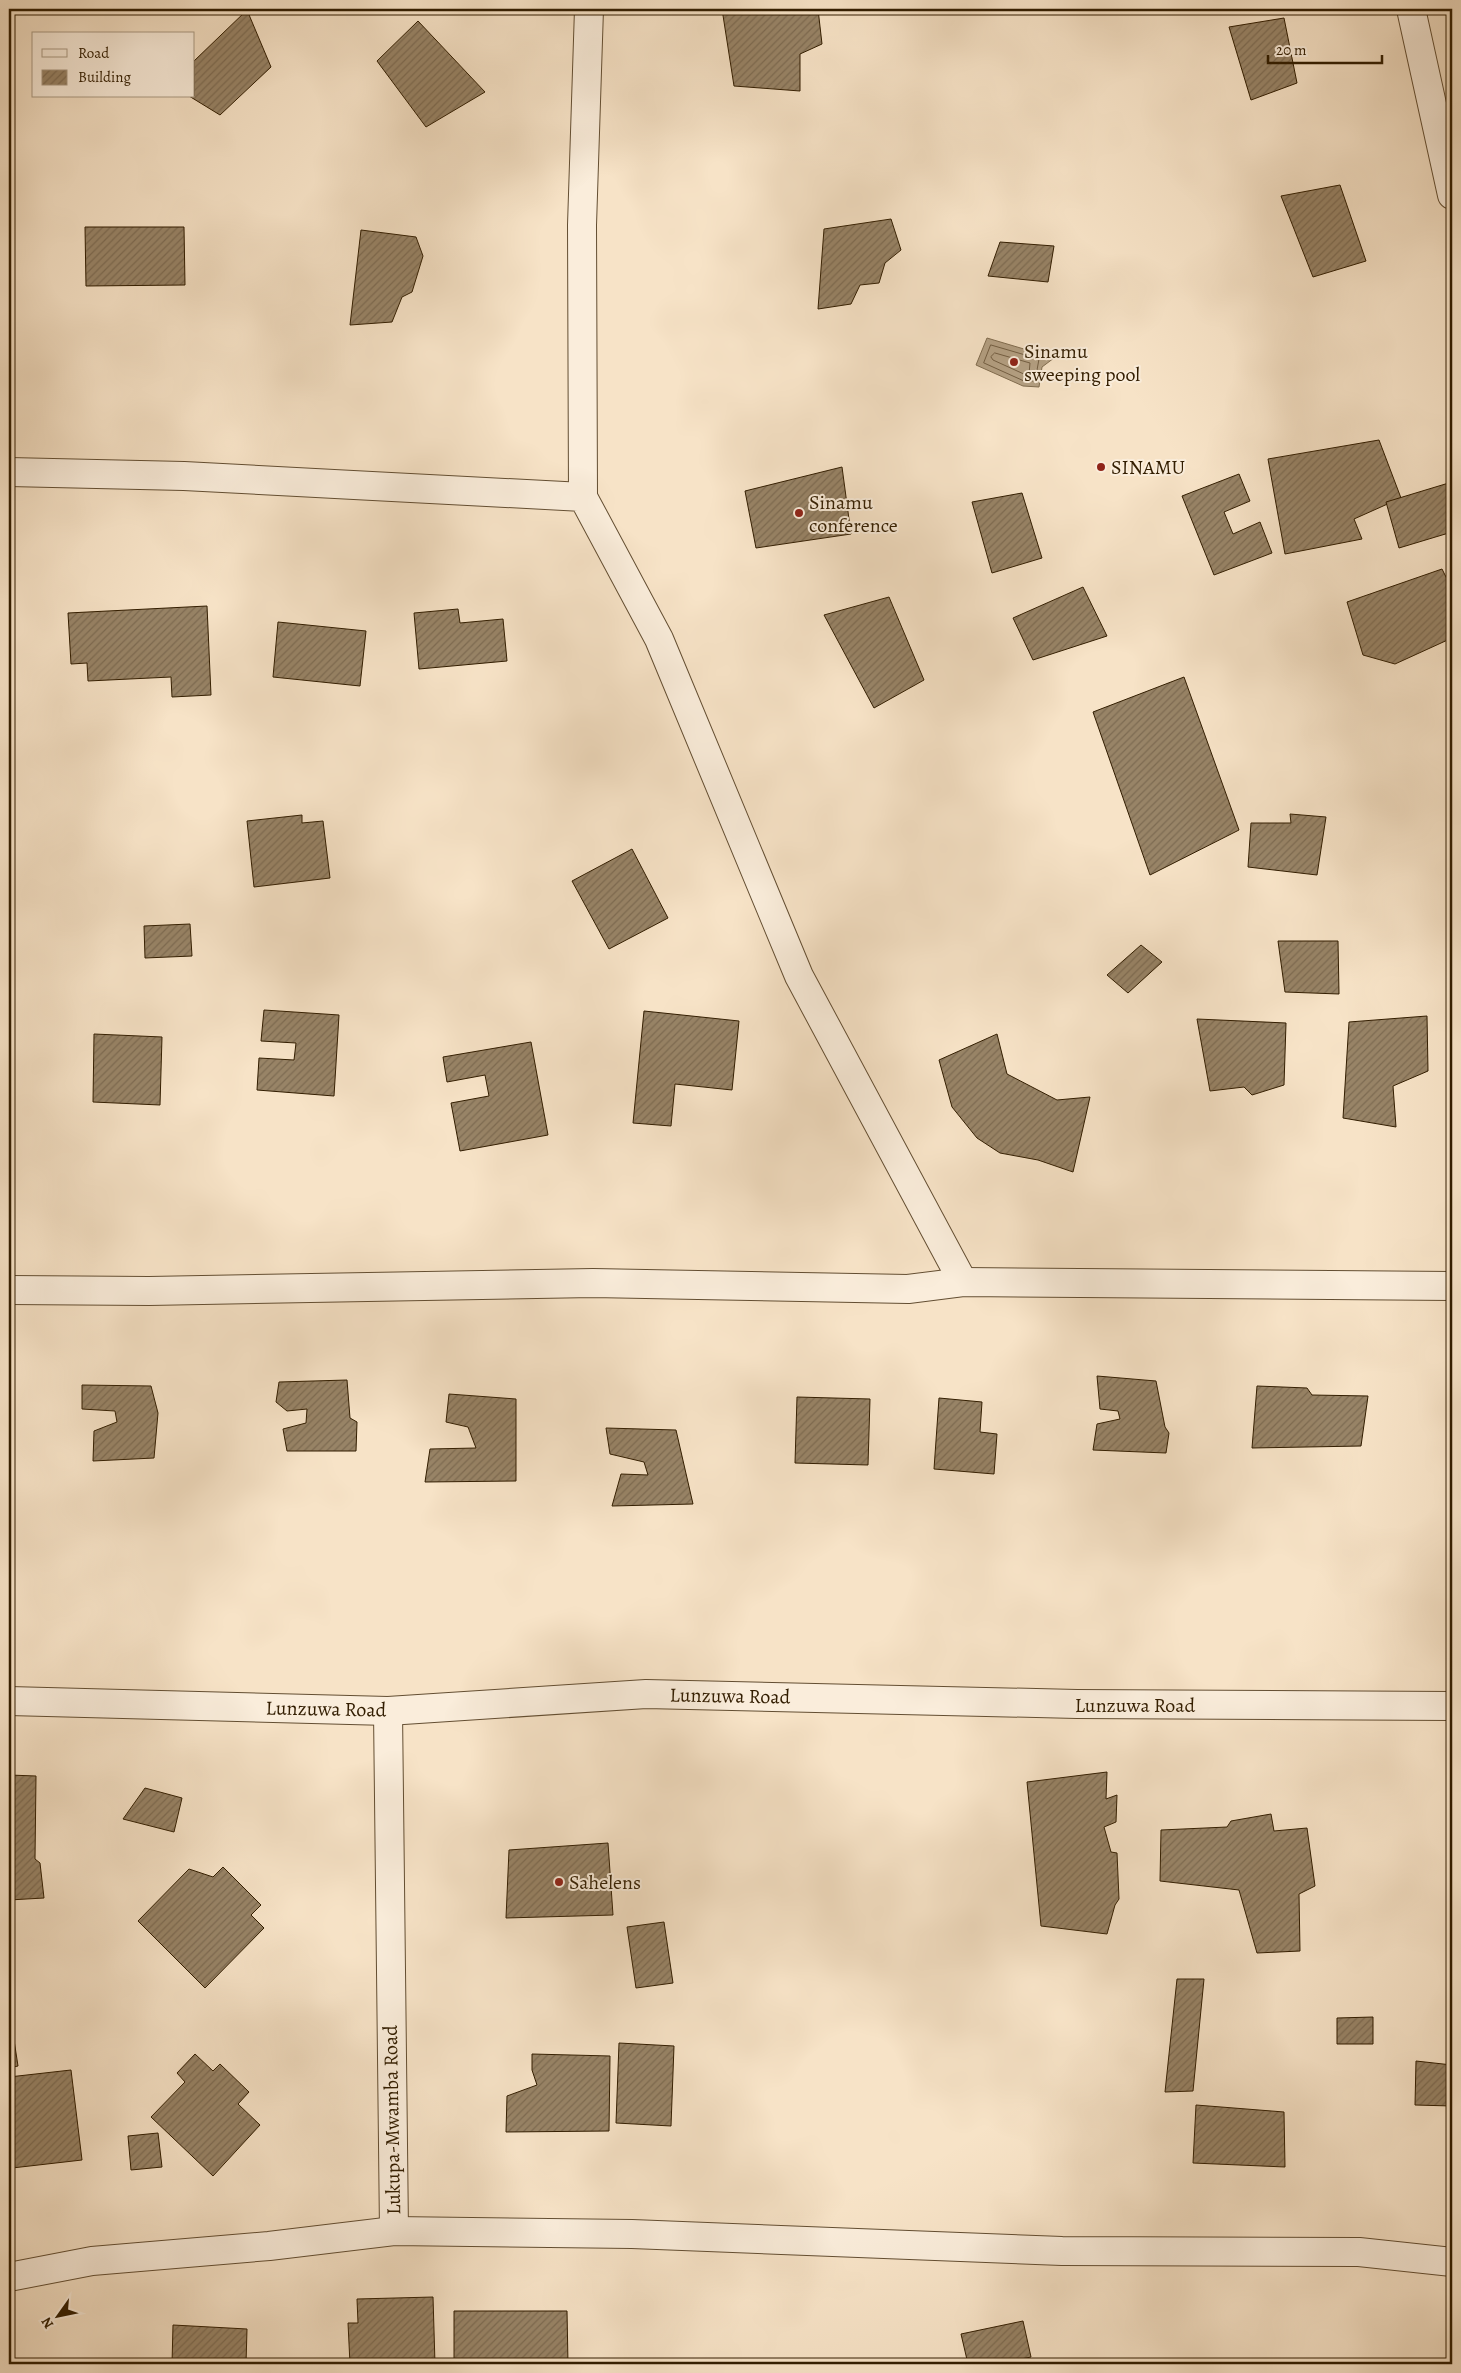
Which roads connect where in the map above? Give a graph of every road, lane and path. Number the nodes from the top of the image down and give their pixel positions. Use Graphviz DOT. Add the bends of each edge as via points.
graph roads {
  1 [pos="590,9"];
  2 [pos="1412,9"];
  3 [pos="1452,195"];
  4 [pos="9,472"];
  5 [pos="583,497"];
  6 [pos="963,1282"];
  7 [pos="1452,1286"];
  8 [pos="9,1290"];
  9 [pos="9,1701"];
  10 [pos="1452,1706"];
  11 [pos="388,1710"];
  12 [pos="394,2231"];
  13 [pos="1452,2262"];
  14 [pos="9,2277"];
  1 -- 5 [label="street" via="582,225"];
  2 -- 3 [label="street"];
  4 -- 5 [label="street" via="184,476"];
  5 -- 6 [label="street" via="659,639 799,976"];
  6 -- 7 [label="street"];
  6 -- 8 [label="street" via="908,1289 593,1283 149,1292"];
  9 -- 11 [label="street, Lunzuwa Road"];
  10 -- 11 [label="street, Lunzuwa Road" via="1077,1704 646,1694"];
  11 -- 12 [label="street, Lukupa-Mwamba Road"];
  12 -- 13 [label="street" via="632,2234 1062,2252 1359,2252"];
  12 -- 14 [label="street, Lukupa-Mwamba Road" via="269,2246 92,2261"];
}
